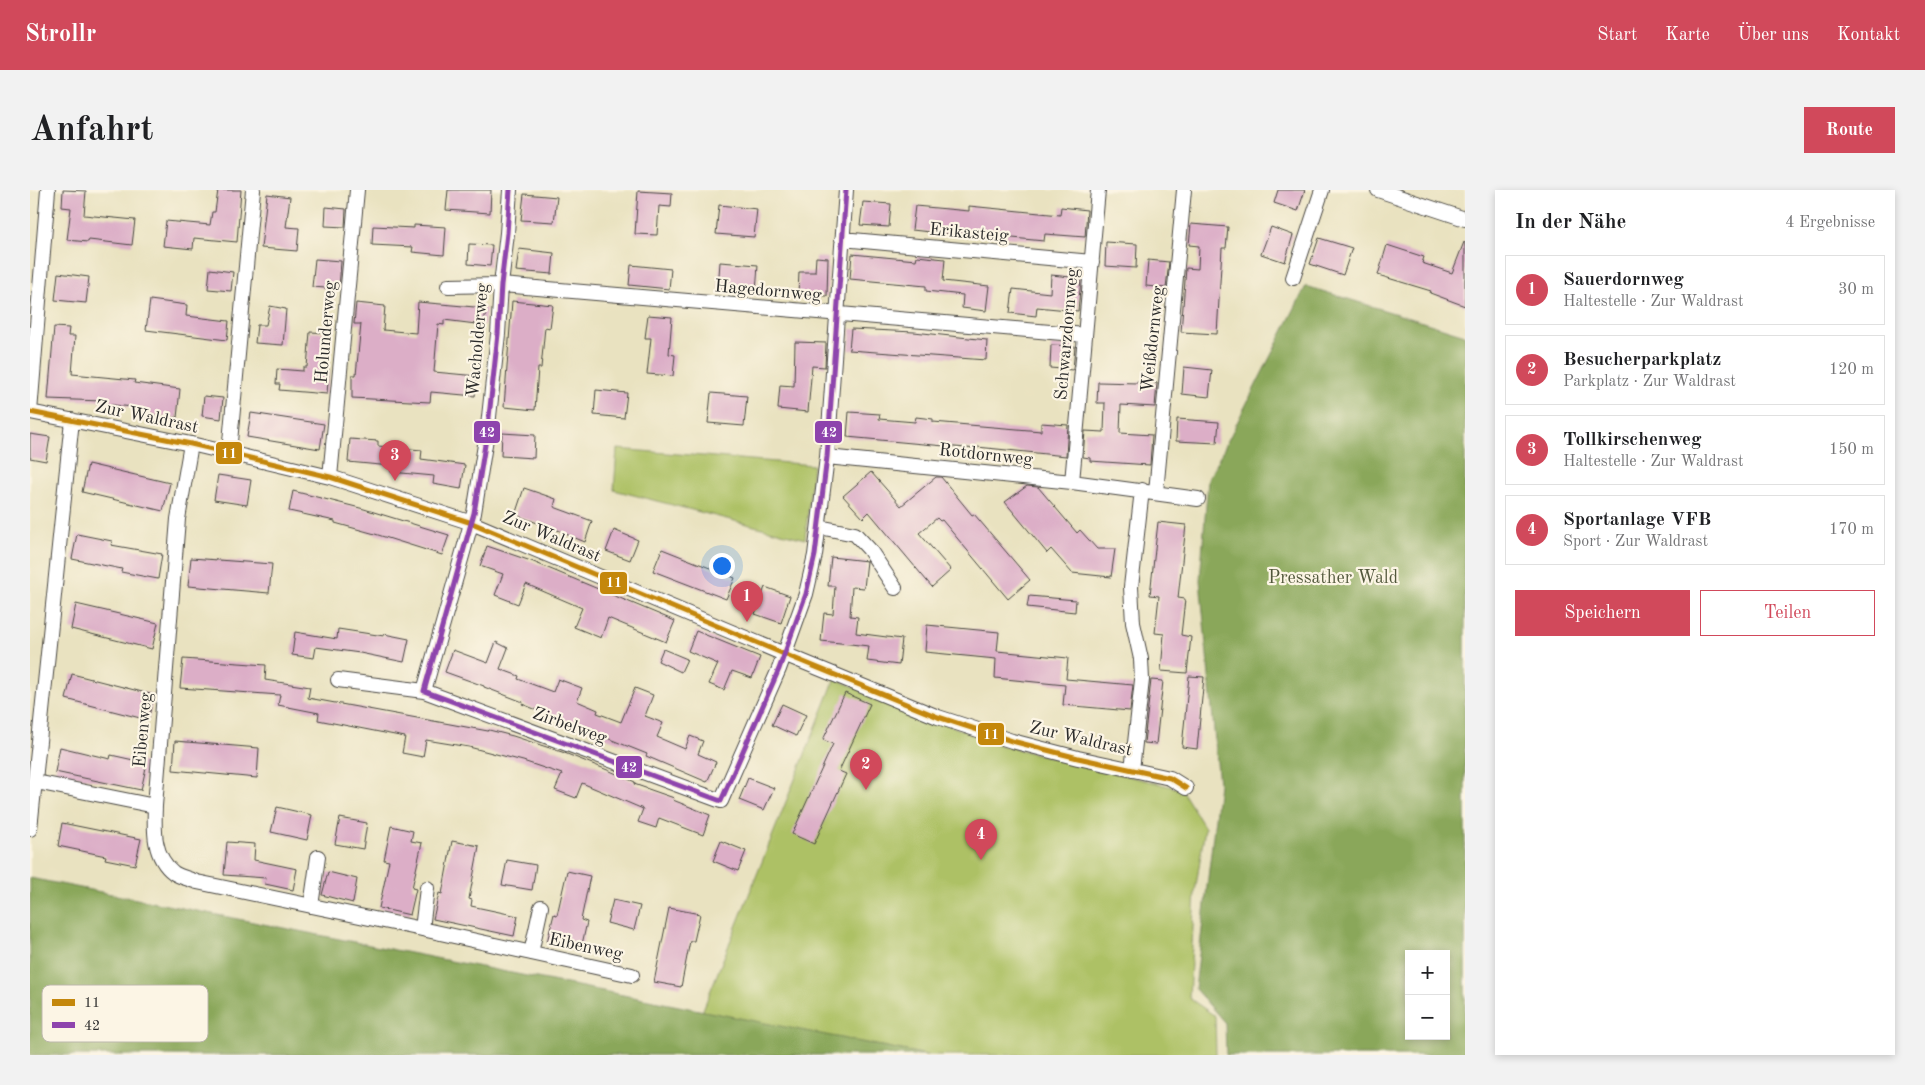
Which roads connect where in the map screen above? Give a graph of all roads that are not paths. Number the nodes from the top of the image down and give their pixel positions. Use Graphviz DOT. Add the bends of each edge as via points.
graph roads {
  1 [pos="48,190"];
  2 [pos="253,190"];
  3 [pos="357,190"];
  4 [pos="510,190"];
  5 [pos="846,190"];
  6 [pos="1098,190"];
  7 [pos="1184,190"];
  8 [pos="1322,190"];
  9 [pos="1378,190"];
  10 [pos="1465,219"];
  11 [pos="842,239"];
  12 [pos="1092,262"];
  13 [pos="1293,278"];
  14 [pos="501,285"];
  15 [pos="448,286"];
  16 [pos="837,315"];
  17 [pos="1085,336"];
  18 [pos="30,412"];
  19 [pos="72,420"];
  20 [pos="191,444"];
  21 [pos="229,452"];
  22 [pos="827,457"];
  23 [pos="330,477"];
  24 [pos="1072,482"];
  25 [pos="1142,490"];
  26 [pos="1156,492"];
  27 [pos="1198,499"];
  28 [pos="472,522"];
  29 [pos="819,527"];
  30 [pos="895,588"];
  31 [pos="784,654"];
  32 [pos="338,680"];
  33 [pos="424,691"];
  34 [pos="1132,770"];
  35 [pos="36,782"];
  36 [pos="1186,788"];
  37 [pos="155,806"];
  38 [pos="30,830"];
  39 [pos="318,857"];
  40 [pos="427,888"];
  41 [pos="311,906"];
  42 [pos="541,907"];
  43 [pos="422,929"];
  44 [pos="532,953"];
  45 [pos="632,975"];
  1 -- 18 [label="street"];
  2 -- 21 [label="street"];
  3 -- 23 [label="street, Holunderweg"];
  4 -- 14 [label="street, Wacholderweg"];
  5 -- 11 [label="street"];
  6 -- 12 [label="street, Schwarzdornweg"];
  7 -- 26 [label="street, Weißdornweg"];
  8 -- 13 [label="street"];
  9 -- 10 [label="street"];
  11 -- 12 [label="street, Erikasteig"];
  11 -- 16 [label="street"];
  12 -- 17 [label="street, Schwarzdornweg"];
  14 -- 15 [label="street, Hagedornweg"];
  14 -- 16 [label="street, Hagedornweg"];
  14 -- 28 [label="street, Wacholderweg" via="488,426"];
  16 -- 17 [label="street, Hagedornweg"];
  16 -- 22 [label="street"];
  17 -- 24 [label="street, Schwarzdornweg"];
  18 -- 19 [label="street, Zur Waldrast"];
  19 -- 20 [label="street, Zur Waldrast"];
  19 -- 35 [label="street"];
  20 -- 21 [label="street, Zur Waldrast"];
  20 -- 37 [label="street, Eibenweg" via="178,519"];
  21 -- 23 [label="street, Zur Waldrast"];
  22 -- 24 [label="street, Rotdornweg"];
  22 -- 29 [label="street"];
  23 -- 28 [label="street, Zur Waldrast"];
  24 -- 25 [label="street, Rotdornweg"];
  25 -- 26 [label="street, Rotdornweg"];
  25 -- 34 [label="street" via="1131,587 1142,680"];
  26 -- 27 [label="street, Rotdornweg"];
  28 -- 31 [label="street, Zur Waldrast"];
  28 -- 33 [label="street"];
  29 -- 30 [label="street" via="855,534"];
  29 -- 31 [label="street" via="806,594"];
  31 -- 33 [label="street, Zirbelweg" via="722,801"];
  31 -- 34 [label="street, Zur Waldrast" via="947,720 1012,741"];
  32 -- 33 [label="street, Zirbelweg"];
  34 -- 36 [label="street, Zur Waldrast" via="1170,778"];
  35 -- 37 [label="street"];
  35 -- 38 [label="street"];
  37 -- 41 [label="street, Eibenweg" via="154,830 161,860 176,874 197,882"];
  39 -- 41 [label="street"];
  40 -- 43 [label="street"];
  41 -- 43 [label="street, Eibenweg"];
  42 -- 44 [label="street, Eibenweg"];
  43 -- 44 [label="street, Eibenweg"];
  44 -- 45 [label="street, Eibenweg"];
}
